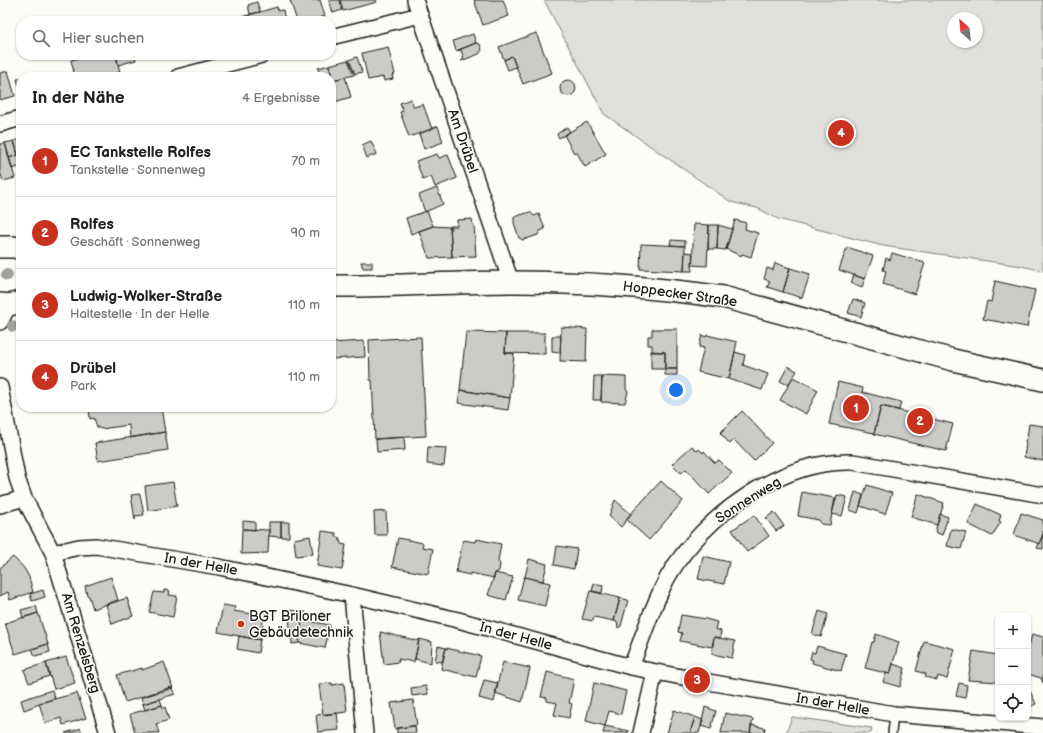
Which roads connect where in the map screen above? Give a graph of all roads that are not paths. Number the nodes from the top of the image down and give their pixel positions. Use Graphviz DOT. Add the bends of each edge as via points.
graph roads {
  1 [pos="415,0"];
  2 [pos="420,15"];
  3 [pos="336,36"];
  4 [pos="243,60"];
  5 [pos="197,72"];
  6 [pos="16,119"];
  7 [pos="0,124"];
  8 [pos="511,282"];
  9 [pos="336,286"];
  10 [pos="1043,380"];
  11 [pos="0,386"];
  12 [pos="1043,495"];
  13 [pos="24,498"];
  14 [pos="0,505"];
  15 [pos="53,553"];
  16 [pos="352,595"];
  17 [pos="632,667"];
  18 [pos="655,672"];
  19 [pos="894,714"];
  20 [pos="1043,727"];
  21 [pos="108,733"];
  22 [pos="365,733"];
  23 [pos="641,733"];
  24 [pos="892,733"];
  1 -- 2 [label="street, Am Drübel"];
  2 -- 3 [label="street"];
  2 -- 8 [label="street, Am Drübel"];
  4 -- 5 [label="street"];
  6 -- 7 [label="street"];
  8 -- 9 [label="street, Hoppecker Straße"];
  8 -- 10 [label="street, Hoppecker Straße" via="632,286 723,297 953,360"];
  11 -- 13 [label="street" via="16,478"];
  12 -- 17 [label="street, Sonnenweg" via="853,462 826,463 774,481 722,514 684,552 662,589"];
  13 -- 14 [label="street"];
  13 -- 15 [label="street"];
  15 -- 16 [label="street, In der Helle" via="96,546 219,567"];
  15 -- 21 [label="street, Am Renzelsberg"];
  16 -- 17 [label="street, In der Helle" via="458,620"];
  16 -- 22 [label="street"];
  17 -- 18 [label="street, In der Helle"];
  18 -- 19 [label="street, In der Helle"];
  18 -- 23 [label="street"];
  19 -- 20 [label="street, In der Helle"];
  19 -- 24 [label="lane"];
}
